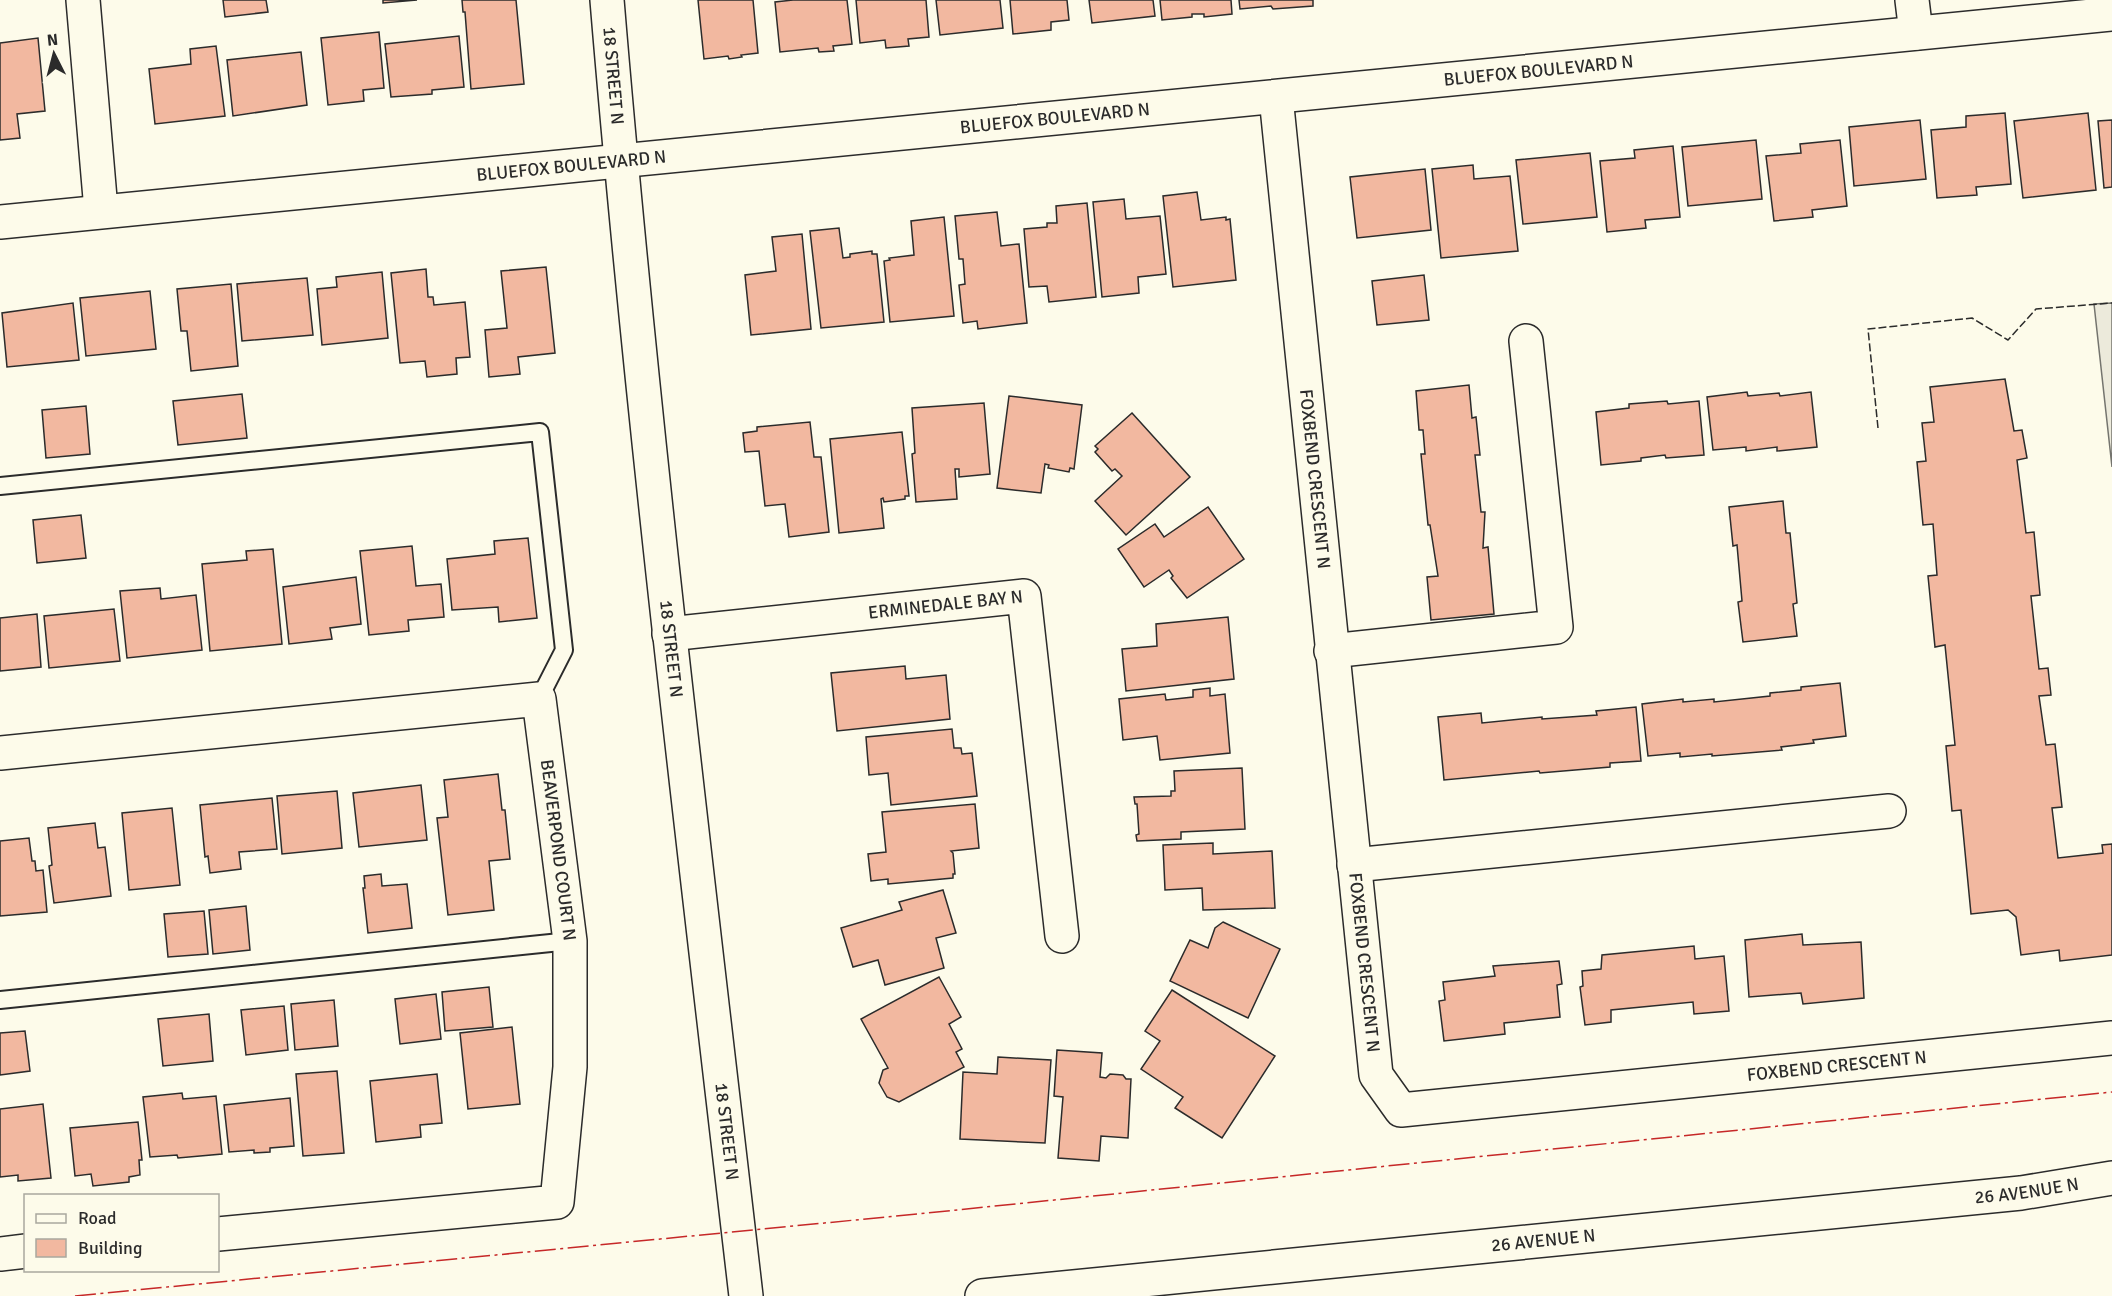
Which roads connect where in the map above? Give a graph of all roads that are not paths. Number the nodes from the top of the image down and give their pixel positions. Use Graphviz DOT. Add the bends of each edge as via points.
graph roads {
  1 [pos="83,0"];
  2 [pos="607,0"];
  3 [pos="1912,0"];
  4 [pos="2112,14"];
  5 [pos="1916,33"];
  6 [pos="1276,97"];
  7 [pos="621,162"];
  8 [pos="101,210"];
  9 [pos="0,222"];
  10 [pos="1526,341"];
  11 [pos="0,486"];
  12 [pos="669,634"];
  13 [pos="1331,651"];
  14 [pos="539,699"];
  15 [pos="0,753"];
  16 [pos="1889,811"];
  17 [pos="1354,865"];
  18 [pos="1062,936"];
  19 [pos="570,941"];
  20 [pos="0,1000"];
  21 [pos="2112,1038"];
  22 [pos="2110,1178"];
  23 [pos="219,1234"];
  24 [pos="24,1251"];
  25 [pos="0,1254"];
  26 [pos="746,1296"];
  27 [pos="982,1296"];
  1 -- 8 [label="street"];
  2 -- 7 [label="street, 18 STREET N"];
  3 -- 5 [label="street"];
  4 -- 5 [label="street, BLUEFOX BOULEVARD N"];
  5 -- 6 [label="street, BLUEFOX BOULEVARD N"];
  6 -- 7 [label="street, BLUEFOX BOULEVARD N"];
  6 -- 13 [label="street, FOXBEND CRESCENT N"];
  7 -- 8 [label="street, BLUEFOX BOULEVARD N"];
  7 -- 12 [label="street, 18 STREET N"];
  8 -- 9 [label="street, BLUEFOX BOULEVARD N"];
  10 -- 13 [label="street" via="1556,627"];
  11 -- 14 [label="lane" via="540,432 564,650"];
  12 -- 18 [label="street, ERMINEDALE BAY N" via="1024,596"];
  12 -- 26 [label="street, 18 STREET N"];
  13 -- 17 [label="street, FOXBEND CRESCENT N"];
  14 -- 15 [label="street"];
  14 -- 19 [label="street, BEAVERPOND COURT N"];
  16 -- 17 [label="street"];
  17 -- 21 [label="street, FOXBEND CRESCENT N" via="1376,1075 1401,1110"];
  19 -- 20 [label="lane"];
  19 -- 23 [label="street, BEAVERPOND COURT N" via="570,1067 557,1202"];
  22 -- 27 [label="street, 26 AVENUE N" via="2021,1193"];
  24 -- 25 [label="street"];
}
